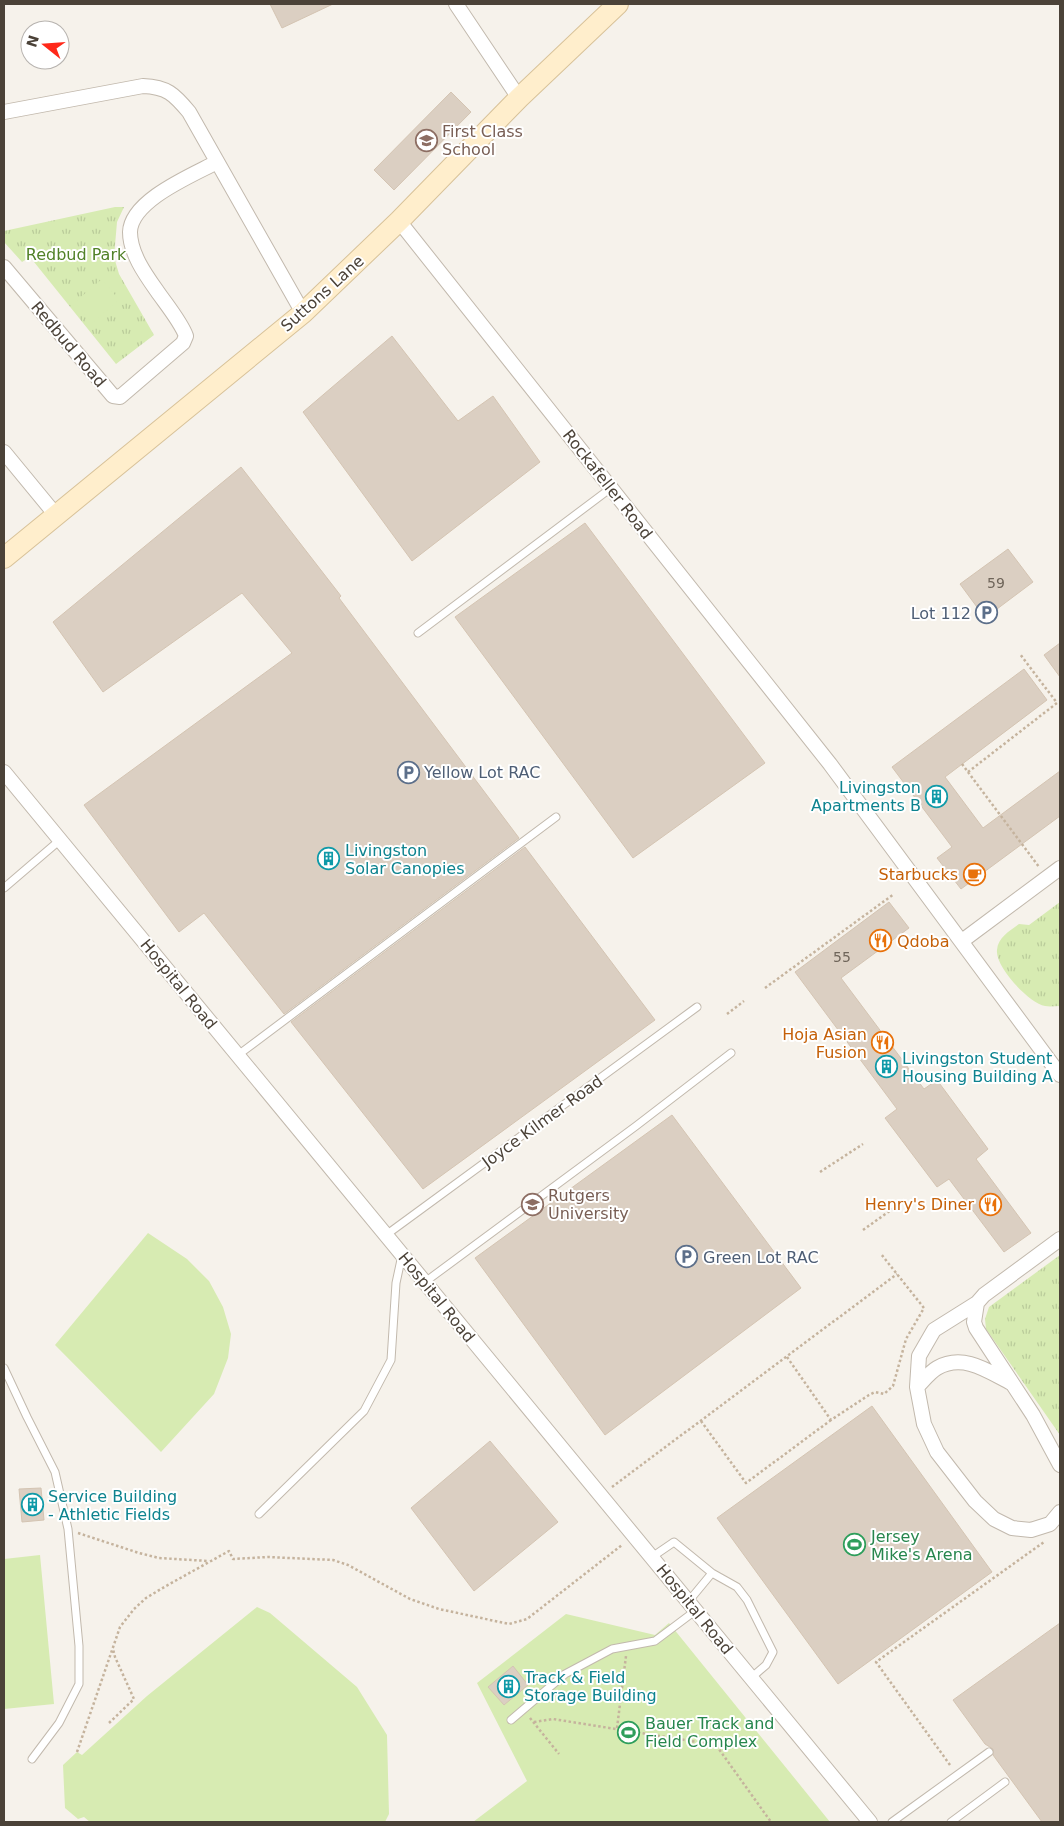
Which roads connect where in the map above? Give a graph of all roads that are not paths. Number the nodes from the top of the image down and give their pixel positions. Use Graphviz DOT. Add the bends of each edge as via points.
graph roads {
  1 [pos="456,4"];
  2 [pos="618,4"];
  3 [pos="519,98"];
  4 [pos="4,112"];
  5 [pos="217,162"];
  6 [pos="399,221"];
  7 [pos="4,267"];
  8 [pos="303,313"];
  9 [pos="4,452"];
  10 [pos="611,488"];
  11 [pos="55,514"];
  12 [pos="4,558"];
  13 [pos="418,633"];
  14 [pos="4,772"];
  15 [pos="556,817"];
  16 [pos="60,840"];
  17 [pos="1060,868"];
  18 [pos="4,888"];
  19 [pos="962,941"];
  20 [pos="697,1007"];
  21 [pos="731,1053"];
  22 [pos="238,1055"];
  23 [pos="1060,1075"];
  24 [pos="386,1235"];
  25 [pos="1060,1240"];
  26 [pos="402,1255"];
  27 [pos="425,1282"];
  28 [pos="977,1303"];
  29 [pos="4,1368"];
  30 [pos="1012,1384"];
  31 [pos="917,1387"];
  32 [pos="1060,1465"];
  33 [pos="1060,1512"];
  34 [pos="259,1514"];
  35 [pos="652,1557"];
  36 [pos="712,1573"];
  37 [pos="692,1606"];
  38 [pos="751,1678"];
  39 [pos="511,1720"];
  40 [pos="989,1752"];
  41 [pos="32,1759"];
  42 [pos="1005,1782"];
  43 [pos="870,1822"];
  44 [pos="892,1822"];
  45 [pos="950,1822"];
  1 -- 3 [label="street"];
  2 -- 3 [label="street, Suttons Lane"];
  3 -- 6 [label="street, Suttons Lane"];
  4 -- 5 [label="street" via="143,86 157,87 170,92 189,112"];
  5 -- 7 [label="street, Redbud Road" via="154,198 140,209 134,220 130,231 142,270 186,336 120,397 113,396"];
  5 -- 8 [label="street"];
  6 -- 8 [label="street, Suttons Lane"];
  6 -- 10 [label="street, Rockafeller Road"];
  8 -- 11 [label="street, Suttons Lane"];
  9 -- 11 [label="street"];
  10 -- 13 [label="lane"];
  10 -- 19 [label="street, Rockafeller Road" via="816,747"];
  11 -- 12 [label="street, Suttons Lane"];
  14 -- 16 [label="street, Hospital Road"];
  15 -- 22 [label="lane"];
  16 -- 18 [label="lane"];
  16 -- 22 [label="street, Hospital Road"];
  17 -- 19 [label="street"];
  19 -- 23 [label="street"];
  20 -- 24 [label="lane, Joyce Kilmer Road"];
  21 -- 27 [label="lane"];
  22 -- 24 [label="street, Hospital Road"];
  24 -- 26 [label="street, Hospital Road"];
  25 -- 28 [label="street"];
  26 -- 27 [label="street, Hospital Road"];
  26 -- 34 [label="lane" via="396,1283 391,1360 364,1411"];
  27 -- 35 [label="street, Hospital Road"];
  28 -- 30 [label="street" via="974,1315 976,1328"];
  28 -- 31 [label="street" via="934,1330 919,1356"];
  29 -- 41 [label="lane" via="55,1472 68,1529 79,1646 79,1684 59,1724"];
  30 -- 31 [label="street" via="980,1366 951,1363 936,1368"];
  30 -- 32 [label="street"];
  31 -- 33 [label="street" via="924,1424 937,1452 975,1501 994,1519 1012,1528 1031,1530 1050,1524"];
  35 -- 36 [label="lane" via="674,1542"];
  35 -- 37 [label="street, Hospital Road"];
  36 -- 37 [label="lane"];
  36 -- 38 [label="lane" via="737,1587 773,1652 766,1665"];
  37 -- 38 [label="street, Hospital Road"];
  37 -- 39 [label="lane" via="655,1641 612,1649 565,1674"];
  38 -- 43 [label="street, Hospital Road"];
  40 -- 44 [label="lane"];
  42 -- 45 [label="lane"];
}
